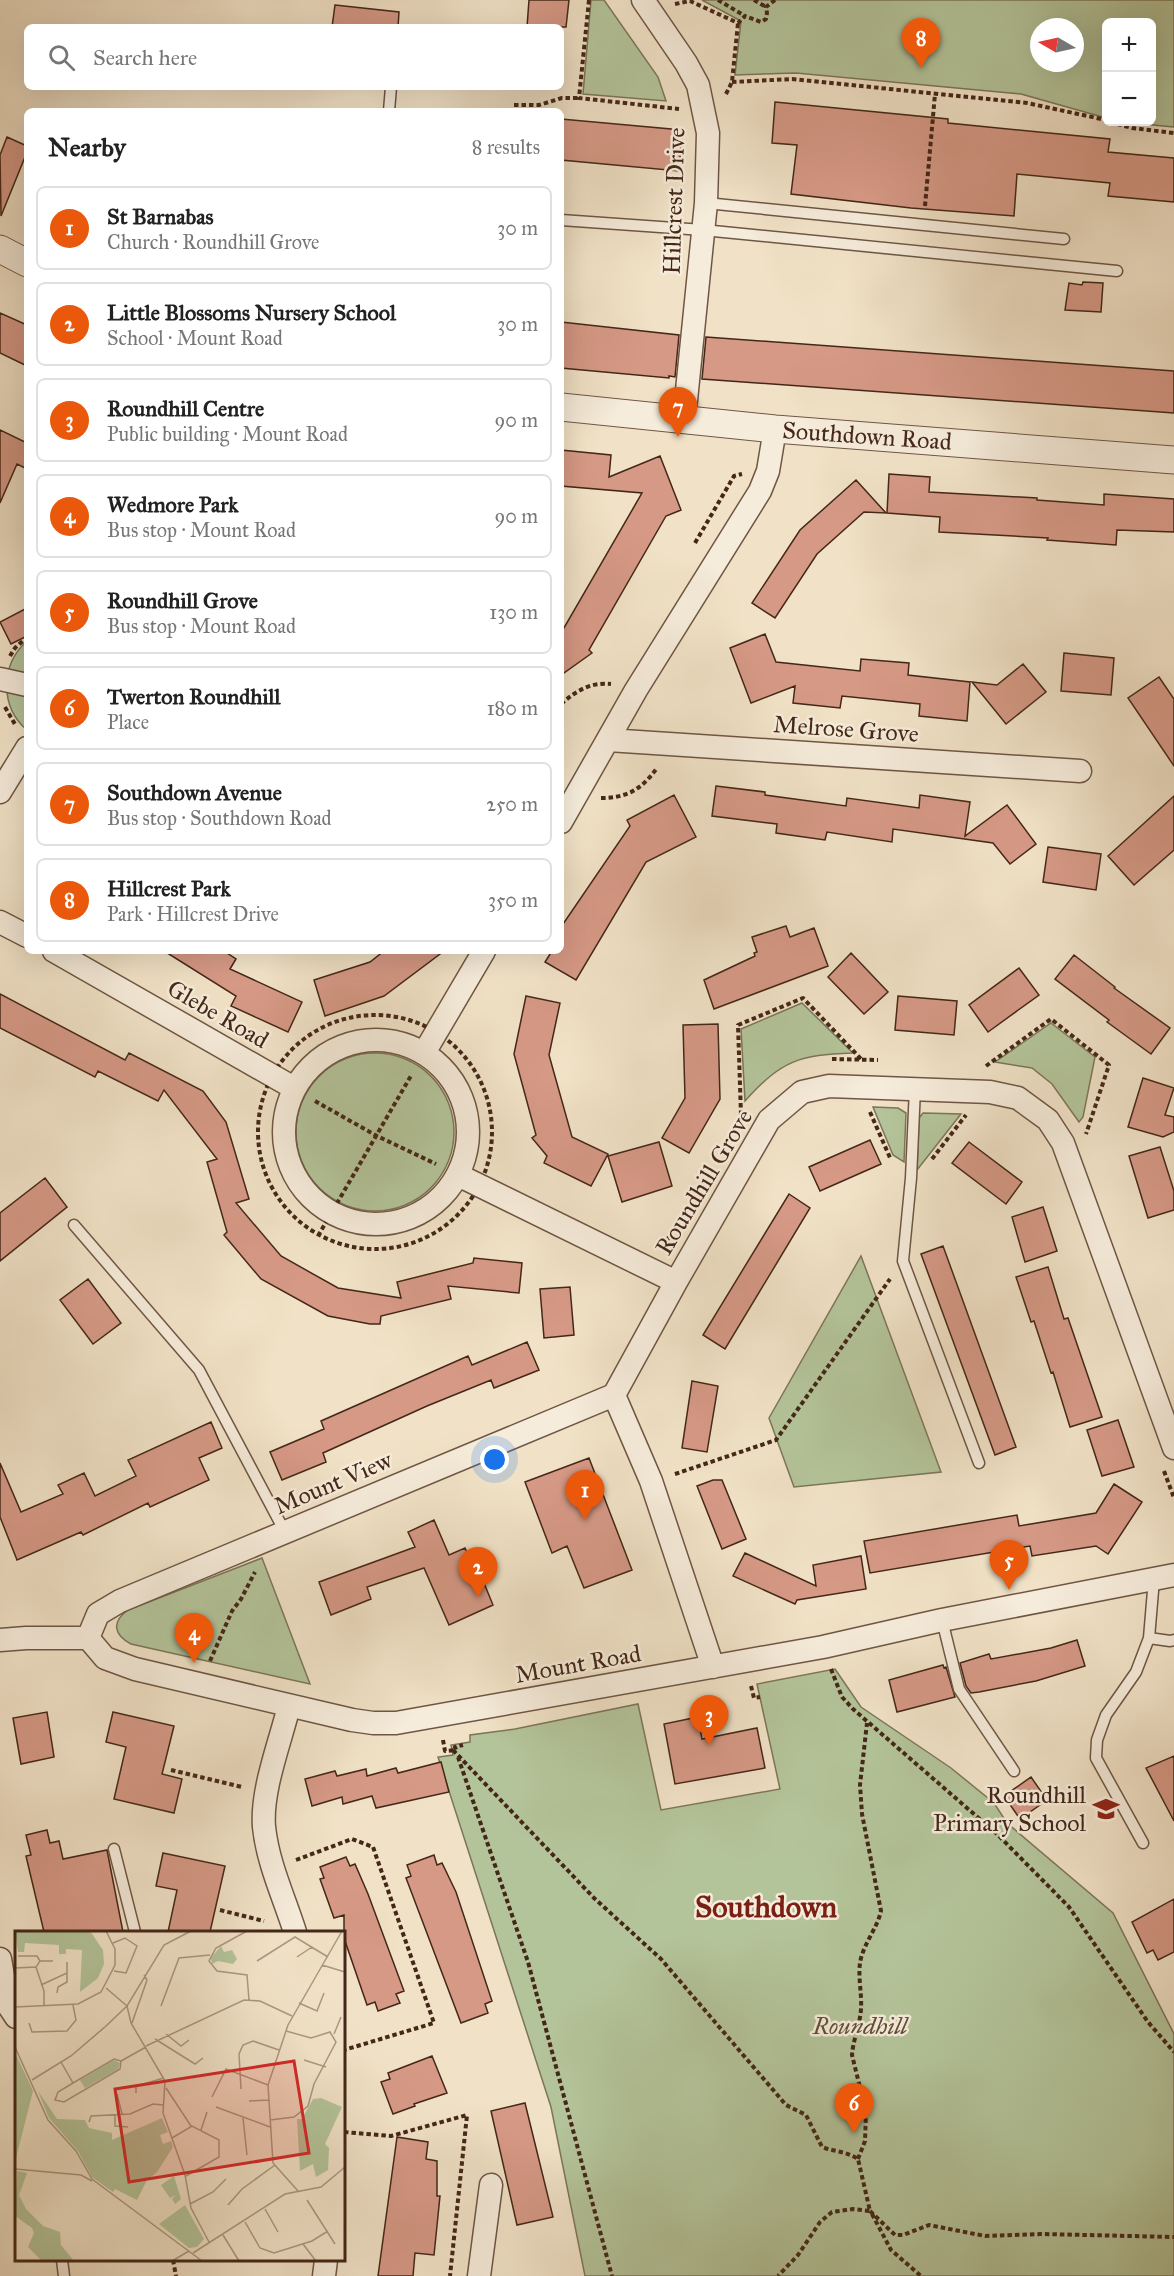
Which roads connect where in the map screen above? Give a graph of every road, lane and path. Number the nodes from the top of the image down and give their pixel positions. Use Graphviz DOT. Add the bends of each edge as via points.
graph roads {
  1 [pos="589,0"];
  2 [pos="718,0"];
  3 [pos="756,0"];
  4 [pos="775,0"];
  5 [pos="648,7"];
  6 [pos="766,7"];
  7 [pos="745,16"];
  8 [pos="738,23"];
  9 [pos="732,82"];
  10 [pos="391,90"];
  11 [pos="935,94"];
  12 [pos="579,98"];
  13 [pos="514,105"];
  14 [pos="389,108"];
  15 [pos="1102,120"];
  16 [pos="706,122"];
  17 [pos="1125,126"];
  18 [pos="1174,133"];
  19 [pos="927,184"];
  20 [pos="706,203"];
  21 [pos="564,220"];
  22 [pos="703,230"];
  23 [pos="1064,239"];
  24 [pos="0,249"];
  25 [pos="24,261"];
  26 [pos="1117,271"];
  27 [pos="564,407"];
  28 [pos="684,420"];
  29 [pos="775,429"];
  30 [pos="1174,459"];
  31 [pos="0,679"];
  32 [pos="24,684"];
  33 [pos="608,740"];
  34 [pos="24,753"];
  35 [pos="1080,771"];
  36 [pos="0,792"];
  37 [pos="564,817"];
  38 [pos="0,922"];
  39 [pos="24,934"];
  40 [pos="59,954"];
  41 [pos="482,954"];
  42 [pos="436,1031"];
  43 [pos="424,1053"];
  44 [pos="861,1059"];
  45 [pos="985,1067"];
  46 [pos="272,1076"];
  47 [pos="294,1088"];
  48 [pos="915,1088"];
  49 [pos="741,1118"];
  50 [pos="376,1136"];
  51 [pos="1063,1143"];
  52 [pos="458,1175"];
  53 [pos="480,1186"];
  54 [pos="331,1213"];
  55 [pos="74,1224"];
  56 [pos="318,1236"];
  57 [pos="903,1261"];
  58 [pos="676,1282"];
  59 [pos="614,1395"];
  60 [pos="1174,1448"];
  61 [pos="979,1463"];
  62 [pos="651,1481"];
  63 [pos="279,1535"];
  64 [pos="1164,1577"];
  65 [pos="942,1620"];
  66 [pos="88,1638"];
  67 [pos="1149,1638"];
  68 [pos="0,1640"];
  69 [pos="1174,1640"];
  70 [pos="713,1667"];
  71 [pos="208,1668"];
  72 [pos="831,1669"];
  73 [pos="290,1706"];
  74 [pos="867,1722"];
  75 [pos="171,1770"];
  76 [pos="1014,1771"];
  77 [pos="267,1792"];
  78 [pos="1143,1843"];
  79 [pos="114,1849"];
  80 [pos="272,1869"];
  81 [pos="220,1910"];
  82 [pos="295,1930"];
  83 [pos="135,1931"];
  84 [pos="0,1959"];
  85 [pos="15,2016"];
  86 [pos="345,2050"];
  87 [pos="1174,2052"];
  88 [pos="345,2132"];
  89 [pos="858,2159"];
  90 [pos="491,2185"];
  91 [pos="870,2211"];
  92 [pos="1174,2237"];
  93 [pos="62,2261"];
  94 [pos="173,2261"];
  95 [pos="326,2261"];
  96 [pos="64,2276"];
  97 [pos="176,2276"];
  98 [pos="324,2276"];
  99 [pos="450,2276"];
  100 [pos="479,2276"];
  101 [pos="612,2276"];
  102 [pos="778,2276"];
  103 [pos="921,2276"];
  1 -- 12 [label="path"];
  2 -- 7 [label="path"];
  3 -- 6 [label="path"];
  4 -- 6 [label="path"];
  5 -- 8 [label="path" via="690,1"];
  5 -- 16 [label="street, Hillcrest Drive" via="698,85"];
  6 -- 7 [label="path" via="766,19 761,22"];
  7 -- 8 [label="path"];
  8 -- 9 [label="path"];
  9 -- 11 [label="path" via="792,78"];
  9 -- 16 [label="path"];
  10 -- 14 [label="lane"];
  11 -- 15 [label="path" via="1027,103"];
  11 -- 19 [label="path"];
  12 -- 13 [label="path"];
  12 -- 16 [label="path"];
  16 -- 20 [label="street, Hillcrest Drive"];
  17 -- 18 [label="path"];
  20 -- 22 [label="street, Hillcrest Drive"];
  20 -- 23 [label="lane"];
  21 -- 22 [label="lane"];
  22 -- 26 [label="lane"];
  22 -- 28 [label="street, Hillcrest Drive"];
  24 -- 25 [label="street"];
  27 -- 28 [label="street, Southdown Road"];
  28 -- 29 [label="street, Southdown Road"];
  29 -- 30 [label="street, Southdown Road"];
  29 -- 33 [label="street" via="768,471 760,491"];
  31 -- 32 [label="street"];
  33 -- 35 [label="street, Melrose Grove"];
  33 -- 37 [label="street"];
  34 -- 36 [label="street"];
  38 -- 39 [label="street"];
  40 -- 46 [label="street, Glebe Road"];
  41 -- 42 [label="street"];
  42 -- 43 [label="street"];
  42 -- 46 [label="path" via="410,1019 376,1014 342,1019 310,1034 284,1056"];
  42 -- 53 [label="path" via="463,1053 483,1083 492,1117 492,1153"];
  43 -- 47 [label="street" via="394,1041 371,1039 336,1048 318,1059"];
  43 -- 50 [label="path"];
  43 -- 52 [label="street" via="437,1063 463,1103 469,1139"];
  44 -- 49 [label="path" via="803,998 738,1025"];
  45 -- 51 [label="path" via="1051,1019 1108,1065 1087,1133"];
  46 -- 47 [label="street, Glebe Road"];
  46 -- 56 [label="path" via="258,1120 259,1154 271,1187 291,1215"];
  47 -- 50 [label="path"];
  47 -- 54 [label="street" via="286,1111 284,1146 289,1165 308,1196"];
  48 -- 51 [label="street, Roundhill Grove" via="990,1092 1018,1098 1048,1120"];
  48 -- 57 [label="lane"];
  48 -- 58 [label="street, Roundhill Grove" via="829,1086 802,1092 769,1120"];
  50 -- 52 [label="path"];
  50 -- 54 [label="path"];
  51 -- 60 [label="street, Roundhill Grove"];
  52 -- 53 [label="street"];
  52 -- 54 [label="street" via="438,1202 393,1224 351,1222"];
  53 -- 56 [label="path" via="458,1216 427,1238 409,1244 391,1249 354,1248"];
  53 -- 58 [label="street"];
  54 -- 56 [label="path"];
  55 -- 63 [label="lane" via="199,1370"];
  57 -- 61 [label="lane"];
  57 -- 62 [label="path" via="777,1440"];
  58 -- 59 [label="street, Roundhill Grove"];
  59 -- 62 [label="street"];
  59 -- 63 [label="street, Mount View"];
  62 -- 70 [label="street"];
  63 -- 66 [label="street, Mount View" via="120,1601 98,1614"];
  63 -- 71 [label="path" via="232,1611"];
  64 -- 65 [label="street, Mount Road"];
  64 -- 67 [label="lane"];
  65 -- 70 [label="street, Mount Road"];
  65 -- 76 [label="lane" via="959,1689"];
  66 -- 68 [label="street"];
  66 -- 73 [label="street, Mount Road" via="105,1658 135,1670"];
  67 -- 69 [label="lane"];
  67 -- 78 [label="lane" via="1136,1672 1106,1715 1097,1740 1096,1758"];
  70 -- 73 [label="street, Mount Road" via="396,1723 373,1724"];
  72 -- 74 [label="path" via="842,1696"];
  73 -- 77 [label="street"];
  74 -- 87 [label="path" via="997,1834 1069,1907 1148,2022"];
  74 -- 89 [label="path" via="860,1785 880,1911 860,1963 861,2010 852,2055 866,2112 866,2141"];
  75 -- 77 [label="path"];
  77 -- 80 [label="street" via="264,1827"];
  79 -- 83 [label="lane"];
  80 -- 82 [label="street"];
  80 -- 86 [label="path" via="352,1839 373,1847 434,2023"];
  81 -- 82 [label="path"];
  84 -- 85 [label="street" via="8,2005"];
  88 -- 99 [label="path" via="391,2136 467,2115"];
  89 -- 91 [label="path"];
  89 -- 101 [label="path" via="846,2151 822,2147 806,2115 786,2105 661,1959 594,1898 455,1752 528,1962"];
  90 -- 100 [label="street"];
  91 -- 92 [label="path" via="895,2235 929,2225 985,2236"];
  91 -- 102 [label="path" via="832,2212"];
  91 -- 103 [label="path" via="891,2250"];
  93 -- 96 [label="lane"];
  94 -- 97 [label="path"];
  95 -- 98 [label="street"];
}
